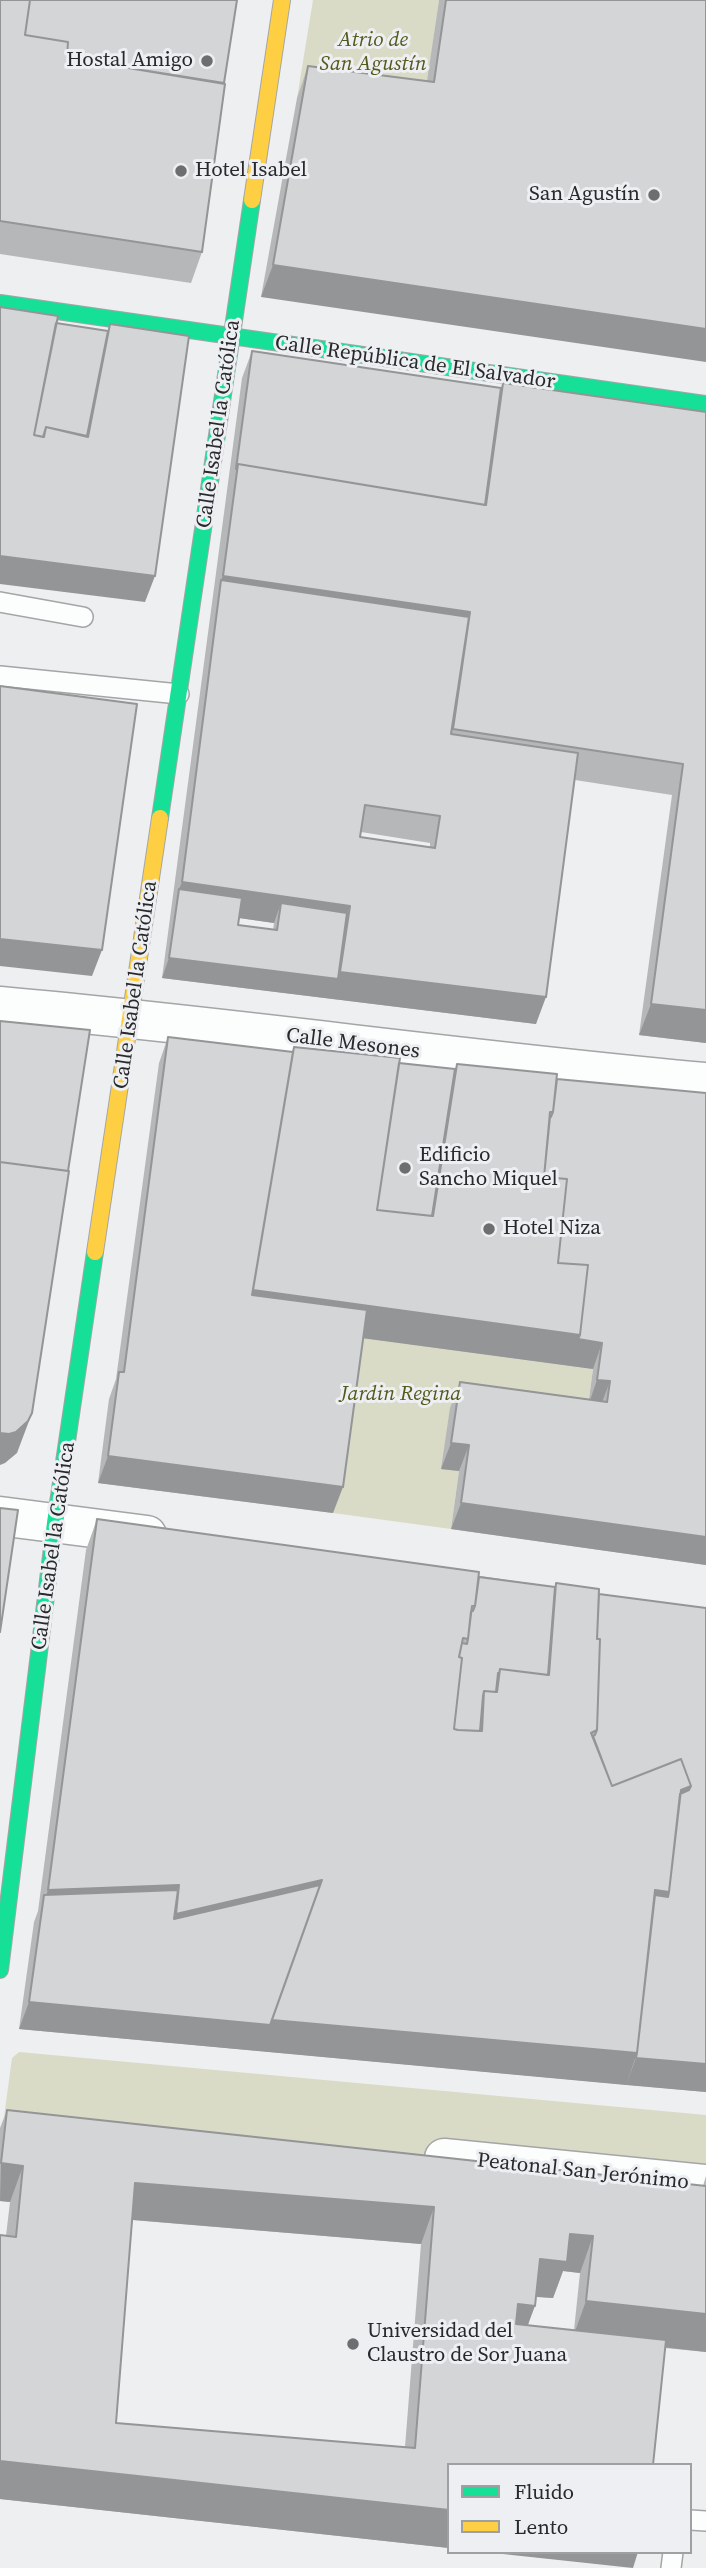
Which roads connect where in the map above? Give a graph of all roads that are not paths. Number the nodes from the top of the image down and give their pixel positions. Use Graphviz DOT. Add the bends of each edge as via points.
graph roads {
  1 [pos="282,0"];
  2 [pos="0,303"];
  3 [pos="231,337"];
  4 [pos="706,404"];
  5 [pos="0,602"];
  6 [pos="83,617"];
  7 [pos="0,676"];
  8 [pos="179,694"];
  9 [pos="0,1006"];
  10 [pos="131,1018"];
  11 [pos="706,1082"];
  12 [pos="0,1516"];
  13 [pos="55,1523"];
  14 [pos="181,1540"];
  15 [pos="0,1970"];
  16 [pos="404,2154"];
  17 [pos="706,2184"];
  1 -- 3 [label="street, Calle Isabel la Católica"];
  2 -- 3 [label="street, Calle República de El Salvador"];
  3 -- 4 [label="street, Calle República de El Salvador"];
  3 -- 8 [label="street, Calle Isabel la Católica"];
  5 -- 6 [label="lane"];
  7 -- 8 [label="lane"];
  8 -- 10 [label="street, Calle Isabel la Católica"];
  9 -- 10 [label="street, Calle Mesones"];
  10 -- 11 [label="street, Calle Mesones"];
  10 -- 13 [label="street, Calle Isabel la Católica"];
  12 -- 13 [label="street"];
  13 -- 14 [label="street"];
  13 -- 15 [label="street, Calle Isabel la Católica"];
  16 -- 17 [label="street, Peatonal San Jerónimo"];
}
